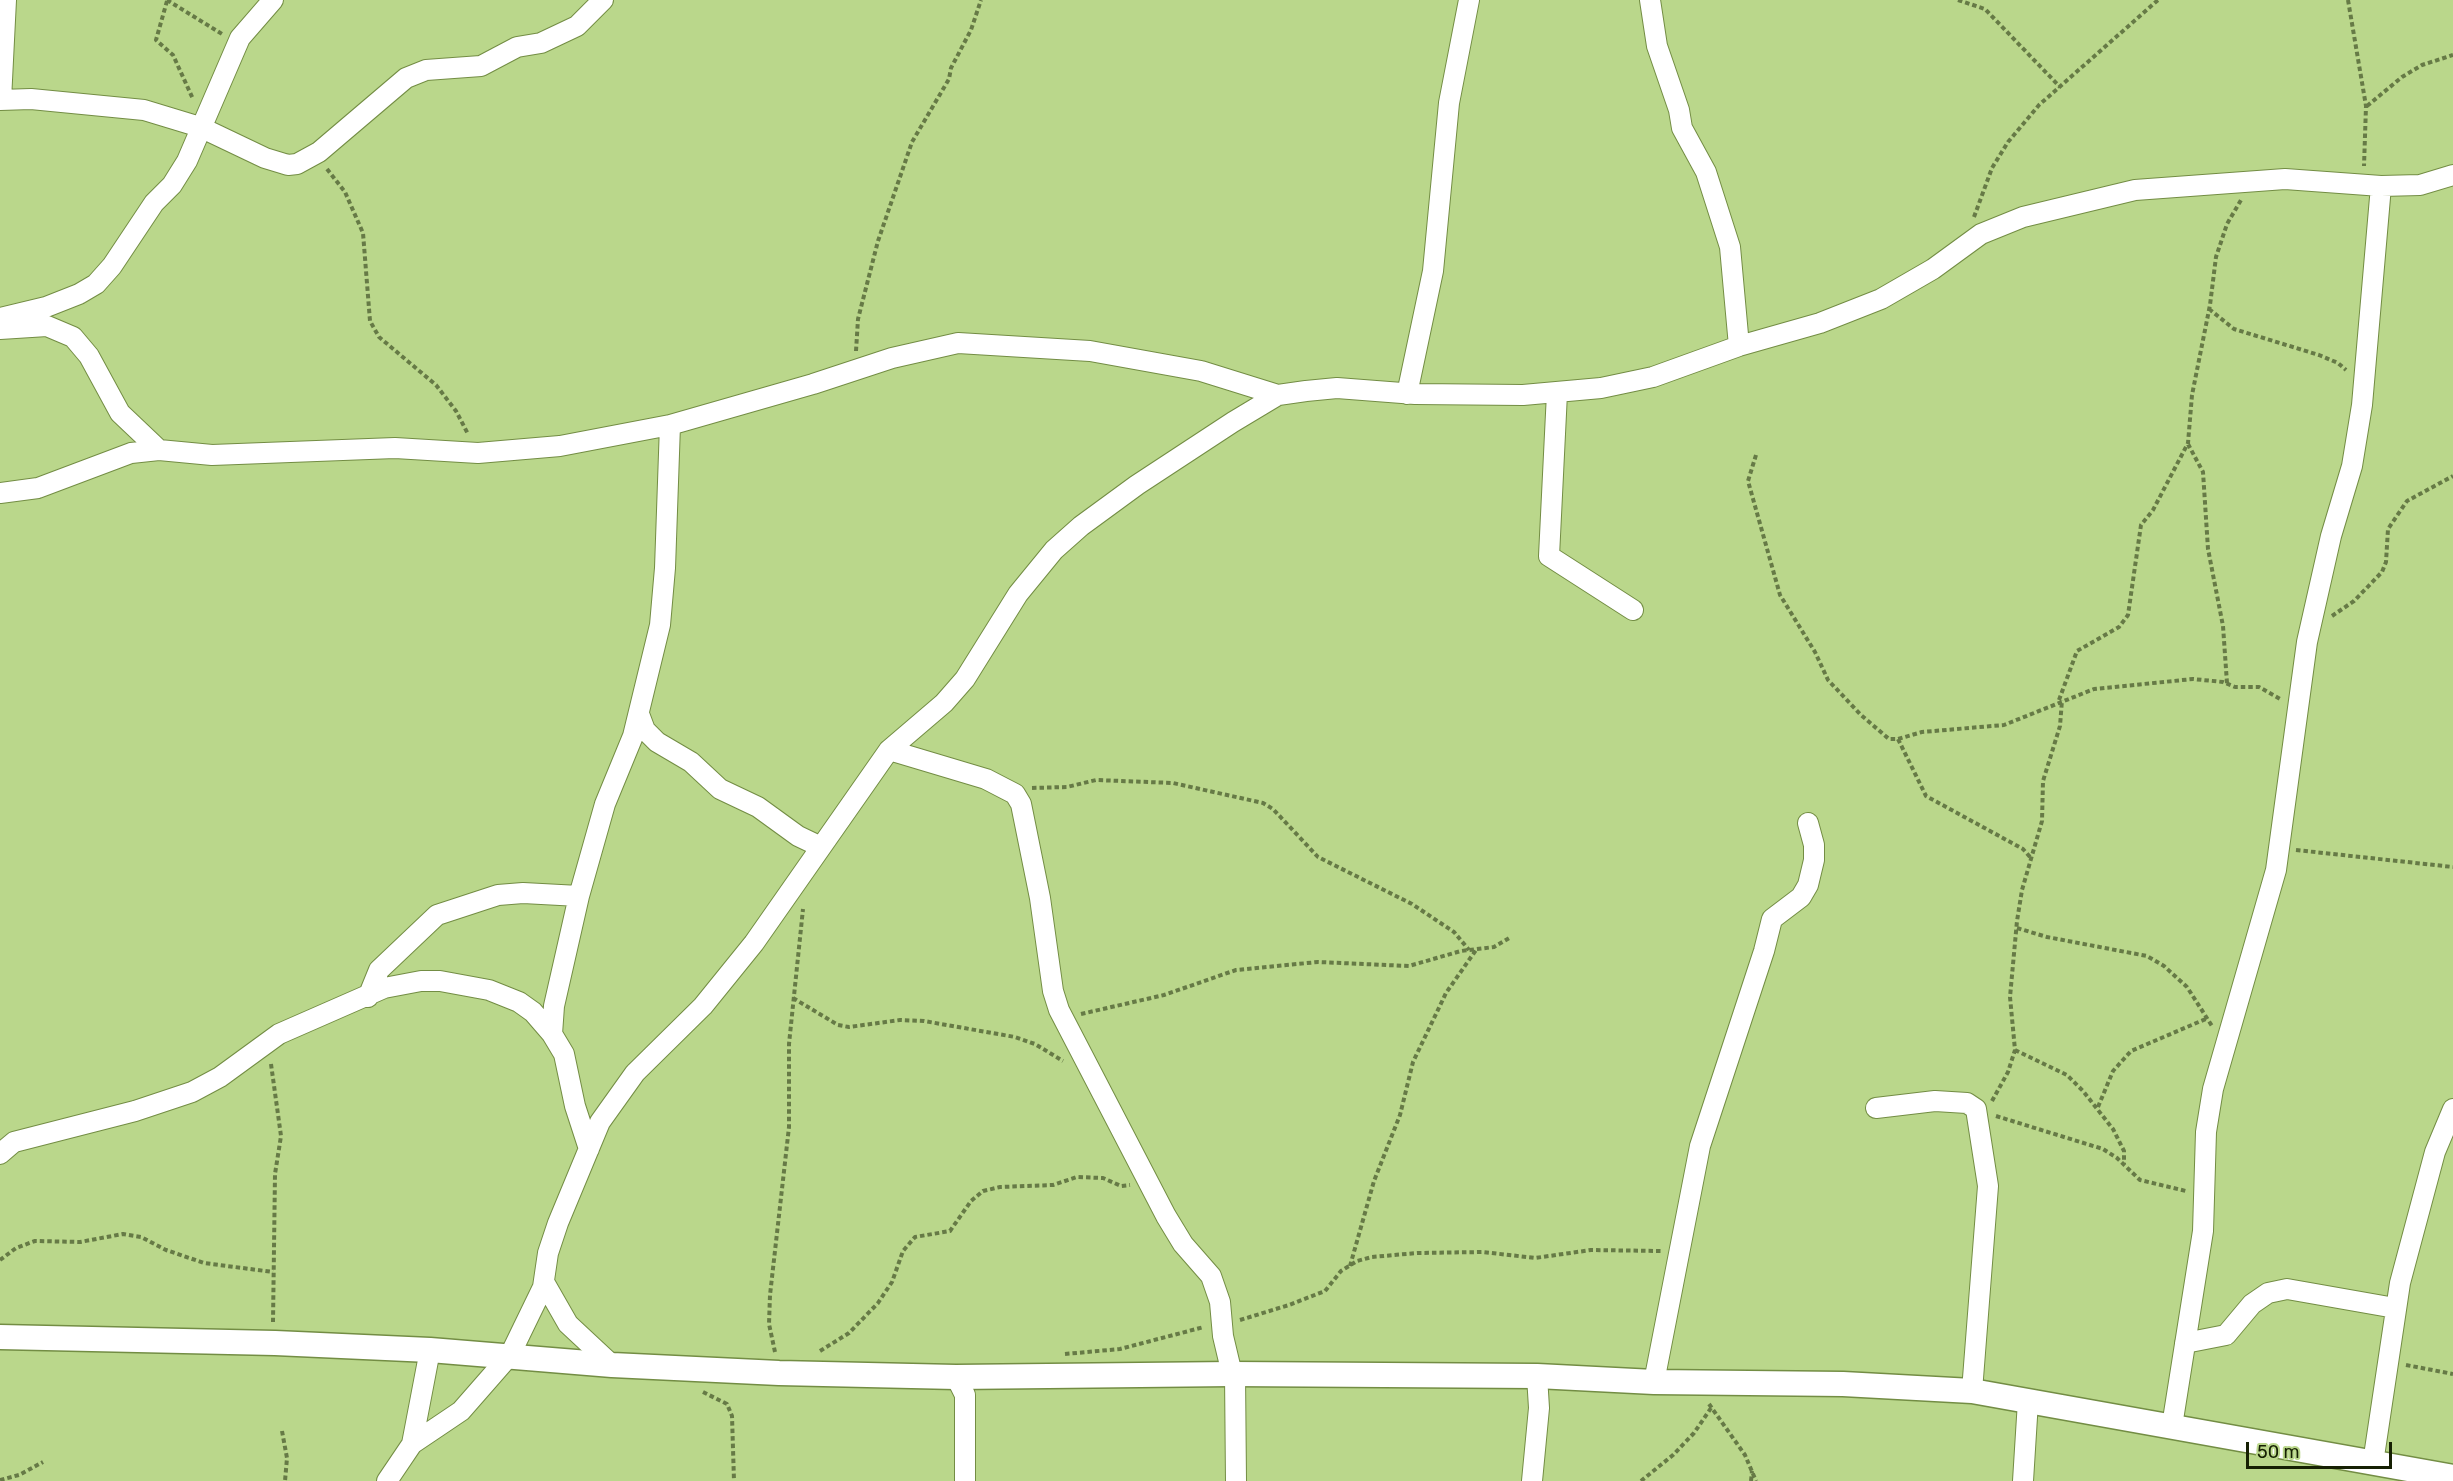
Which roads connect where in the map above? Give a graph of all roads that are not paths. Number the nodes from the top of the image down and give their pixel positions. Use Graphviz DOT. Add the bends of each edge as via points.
graph roads {
  1 [pos="6,0"];
  2 [pos="273,0"];
  3 [pos="603,0"];
  4 [pos="1469,0"];
  5 [pos="1650,0"];
  6 [pos="1,100"];
  7 [pos="201,124"];
  8 [pos="2453,175"];
  9 [pos="2373,186"];
  10 [pos="0,318"];
  11 [pos="0,329"];
  12 [pos="1739,346"];
  13 [pos="1557,393"];
  14 [pos="1407,394"];
  15 [pos="1278,395"];
  16 [pos="670,424"];
  17 [pos="159,450"];
  18 [pos="0,493"];
  19 [pos="1633,610"];
  20 [pos="639,714"];
  21 [pos="889,750"];
  22 [pos="1808,823"];
  23 [pos="821,847"];
  24 [pos="579,896"];
  25 [pos="368,997"];
  26 [pos="552,1034"];
  27 [pos="1876,1108"];
  28 [pos="2453,1109"];
  29 [pos="589,1149"];
  30 [pos="0,1154"];
  31 [pos="544,1282"];
  32 [pos="2395,1308"];
  33 [pos="0,1337"];
  34 [pos="2185,1342"];
  35 [pos="430,1350"];
  36 [pos="510,1355"];
  37 [pos="612,1365"];
  38 [pos="1234,1374"];
  39 [pos="1537,1376"];
  40 [pos="956,1377"];
  41 [pos="1654,1382"];
  42 [pos="1972,1391"];
  43 [pos="2028,1401"];
  44 [pos="2172,1426"];
  45 [pos="412,1444"];
  46 [pos="2373,1463"];
  47 [pos="2453,1477"];
  48 [pos="387,1481"];
  49 [pos="965,1481"];
  50 [pos="1236,1481"];
  51 [pos="1532,1481"];
  52 [pos="2023,1481"];
  1 -- 6 [label="street"];
  2 -- 7 [label="street" via="237,44"];
  3 -- 7 [label="street" via="577,26 541,43 516,47 481,66 426,70 406,78 306,161 288,165 249,151"];
  4 -- 14 [label="street" via="1449,103 1433,271"];
  5 -- 12 [label="street" via="1658,46 1682,128 1709,180 1730,247"];
  6 -- 7 [label="street" via="110,105"];
  7 -- 10 [label="street" via="187,161 172,185 96,284 46,307"];
  8 -- 9 [label="street" via="2420,185"];
  9 -- 12 [label="street" via="2253,180 2135,190 2086,200 2023,217 1981,234 1933,269 1881,299 1820,323"];
  9 -- 34 [label="street" via="2363,386 2352,466 2309,631 2276,870 2213,1089 2206,1132 2199,1259"];
  11 -- 17 [label="street" via="47,326 73,337 120,413"];
  12 -- 13 [label="street" via="1653,377"];
  13 -- 14 [label="street"];
  13 -- 19 [label="street" via="1549,556"];
  14 -- 15 [label="street" via="1337,388"];
  15 -- 16 [label="street" via="1201,371 1090,351 958,344 892,358"];
  15 -- 21 [label="street" via="1137,485 1060,544 1018,594 986,648 944,703"];
  16 -- 17 [label="street" via="560,446 478,453 395,448 212,455"];
  16 -- 20 [label="street" via="660,625"];
  17 -- 18 [label="street" via="131,453 38,488"];
  20 -- 23 [label="street" via="645,730 657,742 691,762 720,789 758,807 798,836"];
  20 -- 24 [label="street" via="605,804"];
  21 -- 23 [label="street"];
  21 -- 38 [label="street" via="986,779 1015,794 1024,814 1053,991 1062,1017 1183,1244 1212,1276"];
  22 -- 41 [label="street" via="1814,845 1808,885 1800,897 1772,919 1700,1146"];
  23 -- 29 [label="street" via="754,943 703,1006 635,1073 600,1122"];
  24 -- 25 [label="street" via="498,895 437,915 379,970"];
  24 -- 26 [label="street" via="554,1006"];
  25 -- 26 [label="street" via="384,988 421,981 464,984 519,1002"];
  25 -- 30 [label="street" via="267,1042 220,1077 192,1092 14,1143"];
  26 -- 29 [label="street" via="564,1054"];
  27 -- 42 [label="street" via="1935,1101 1967,1103 1983,1119 1988,1186"];
  28 -- 32 [label="street" via="2435,1152"];
  29 -- 31 [label="street" via="552,1243"];
  31 -- 36 [label="street"];
  31 -- 37 [label="street" via="568,1324"];
  32 -- 34 [label="street" via="2287,1289 2268,1293 2253,1304 2226,1335"];
  32 -- 46 [label="street"];
  33 -- 35 [label="street"];
  34 -- 44 [label="street"];
  35 -- 36 [label="street"];
  35 -- 45 [label="street"];
  36 -- 37 [label="street"];
  36 -- 45 [label="street" via="461,1412"];
  37 -- 40 [label="street"];
  38 -- 39 [label="street"];
  38 -- 40 [label="street"];
  38 -- 50 [label="street"];
  39 -- 41 [label="street"];
  39 -- 51 [label="street" via="1539,1408"];
  40 -- 49 [label="street" via="965,1395"];
  41 -- 42 [label="street" via="1843,1384"];
  42 -- 43 [label="street"];
  43 -- 44 [label="street"];
  43 -- 52 [label="street"];
  44 -- 46 [label="street"];
  45 -- 48 [label="street"];
  46 -- 47 [label="street"];
}
